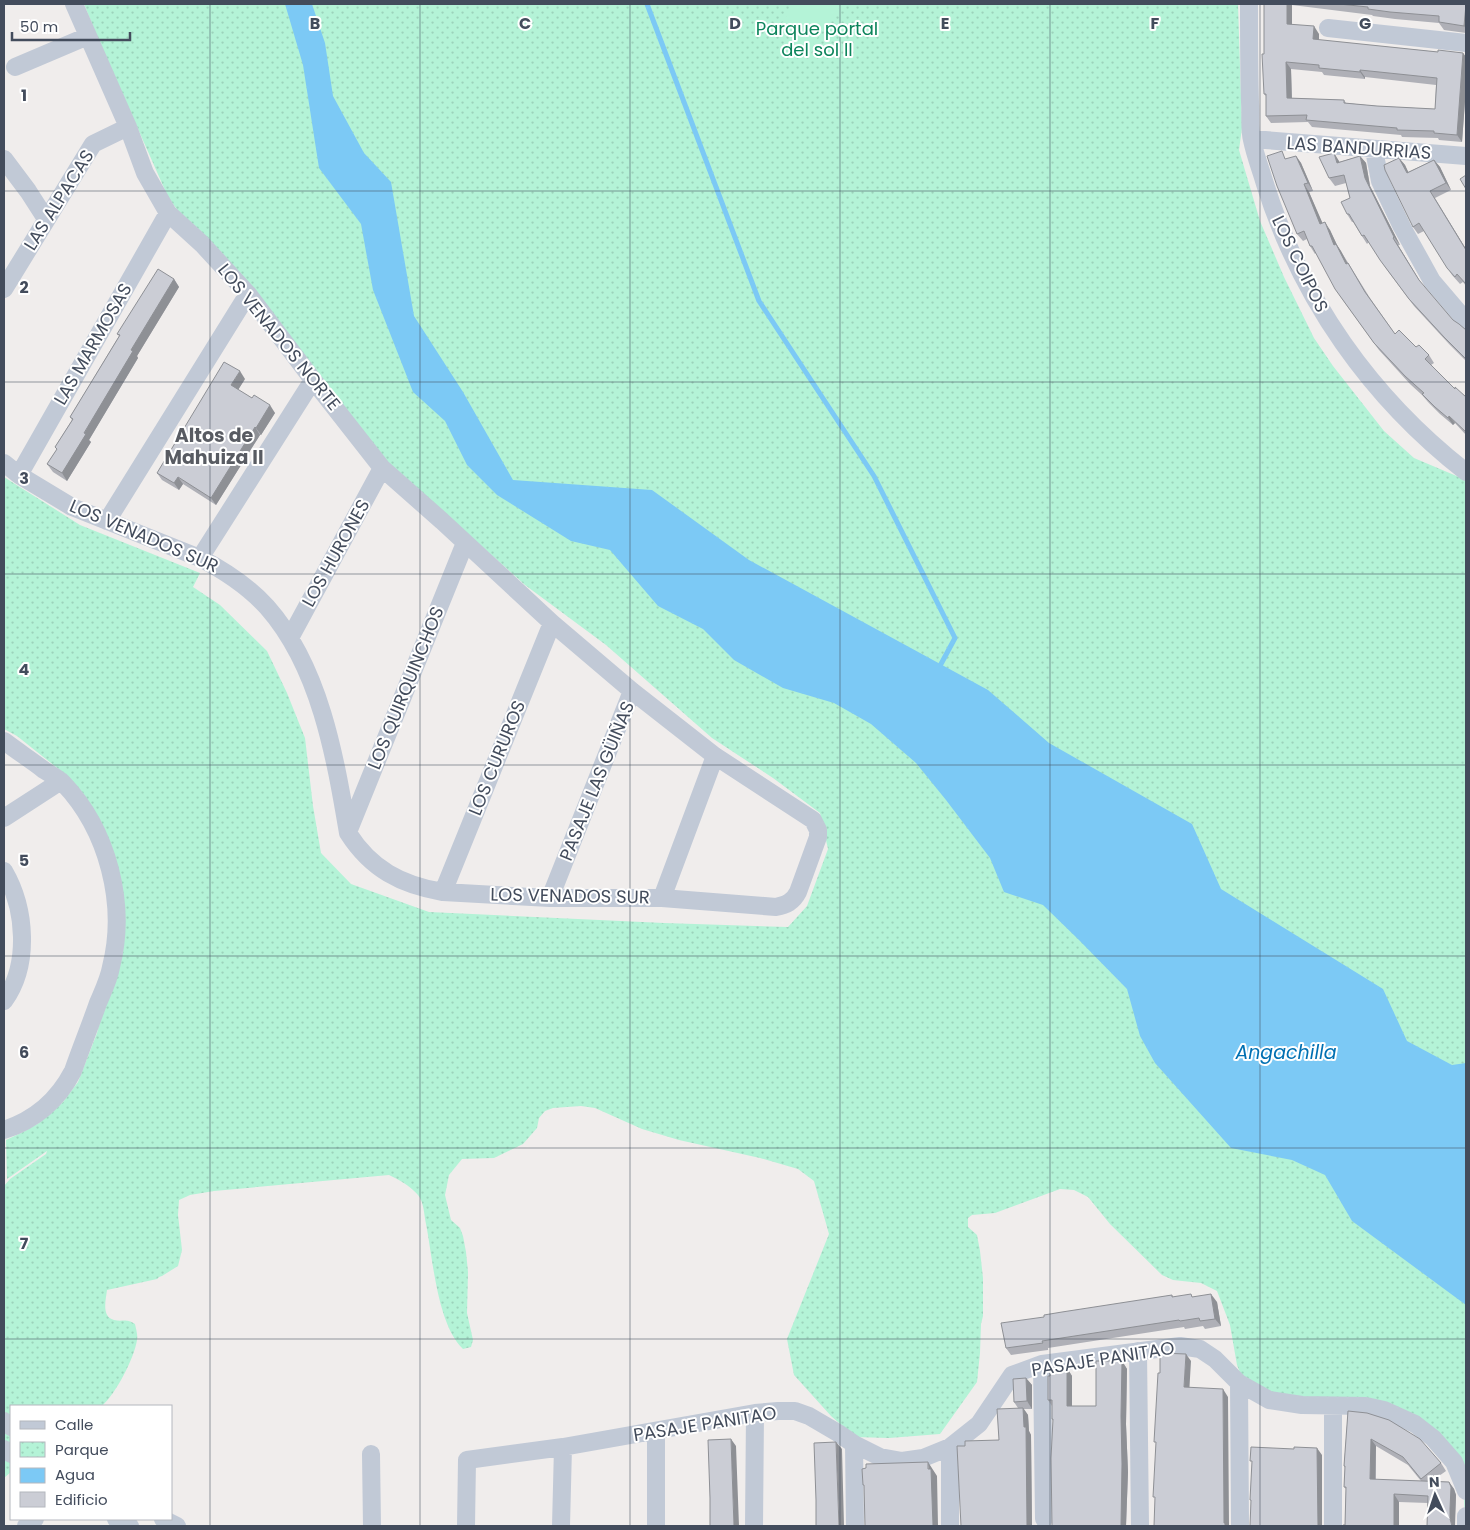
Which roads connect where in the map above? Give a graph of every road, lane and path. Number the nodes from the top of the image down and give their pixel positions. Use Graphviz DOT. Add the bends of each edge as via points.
graph roads {
  1 [pos="74,4"];
  2 [pos="1249,4"];
  3 [pos="1328,28"];
  4 [pos="88,36"];
  5 [pos="1466,43"];
  6 [pos="15,67"];
  7 [pos="128,127"];
  8 [pos="1252,139"];
  9 [pos="1374,150"];
  10 [pos="1466,156"];
  11 [pos="4,159"];
  12 [pos="168,213"];
  13 [pos="46,219"];
  14 [pos="4,289"];
  15 [pos="248,294"];
  16 [pos="1466,321"];
  17 [pos="313,380"];
  18 [pos="4,463"];
  19 [pos="382,468"];
  20 [pos="1466,472"];
  21 [pos="19,475"];
  22 [pos="107,521"];
  23 [pos="442,521"];
  24 [pos="465,543"];
  25 [pos="200,558"];
  26 [pos="552,623"];
  27 [pos="290,638"];
  28 [pos="632,691"];
  29 [pos="4,741"];
  30 [pos="715,756"];
  31 [pos="61,781"];
  32 [pos="4,818"];
  33 [pos="348,833"];
  34 [pos="4,872"];
  35 [pos="443,892"];
  36 [pos="550,898"];
  37 [pos="662,898"];
  38 [pos="4,1001"];
  39 [pos="4,1130"];
  40 [pos="1138,1351"];
  41 [pos="1042,1364"];
  42 [pos="1239,1383"];
  43 [pos="1332,1407"];
  44 [pos="755,1413"];
  45 [pos="656,1431"];
  46 [pos="854,1444"];
  47 [pos="563,1447"];
  48 [pos="950,1447"];
  49 [pos="371,1454"];
  50 [pos="1466,1491"];
  51 [pos="1466,1516"];
  52 [pos="1044,1519"];
  53 [pos="118,1520"];
  54 [pos="164,1520"];
  55 [pos="1240,1524"];
  56 [pos="130,1526"];
  57 [pos="177,1526"];
  58 [pos="372,1526"];
  59 [pos="466,1526"];
  60 [pos="561,1526"];
  61 [pos="656,1526"];
  62 [pos="754,1526"];
  63 [pos="855,1526"];
  64 [pos="950,1526"];
  65 [pos="1140,1526"];
  66 [pos="1333,1526"];
  67 [pos="1466,1526"];
  1 -- 4 [label="street, LOS VENADOS NORTE"];
  2 -- 8 [label="street, LOS COIPOS"];
  3 -- 5 [label="street"];
  4 -- 6 [label="street"];
  4 -- 7 [label="street, LOS VENADOS NORTE"];
  7 -- 12 [label="street, LOS VENADOS NORTE" via="145,173"];
  7 -- 13 [label="street, LAS ALPACAS" via="92,144"];
  8 -- 9 [label="street, LAS BANDURRIAS"];
  8 -- 20 [label="street, LOS COIPOS" via="1283,234 1331,327 1396,409"];
  9 -- 10 [label="street, LAS BANDURRIAS"];
  9 -- 16 [label="street" via="1380,180 1402,227 1432,281"];
  11 -- 13 [label="street"];
  12 -- 15 [label="street, LOS VENADOS NORTE"];
  12 -- 21 [label="street, LAS MARMOSAS"];
  13 -- 14 [label="street, LAS ALPACAS"];
  15 -- 17 [label="street, LOS VENADOS NORTE"];
  15 -- 22 [label="street"];
  17 -- 19 [label="street, LOS VENADOS NORTE"];
  17 -- 25 [label="street"];
  18 -- 21 [label="street, LOS VENADOS SUR"];
  19 -- 23 [label="street, LOS VENADOS NORTE"];
  19 -- 27 [label="street, LOS HURONES"];
  21 -- 22 [label="street, LOS VENADOS SUR" via="72,507"];
  22 -- 25 [label="street, LOS VENADOS SUR"];
  23 -- 24 [label="street, LOS VENADOS SUR"];
  24 -- 26 [label="street, LOS VENADOS SUR"];
  24 -- 33 [label="street, LOS QUIRQUINCHOS"];
  25 -- 27 [label="street, LOS VENADOS SUR" via="253,592"];
  26 -- 28 [label="street, LOS VENADOS SUR"];
  26 -- 35 [label="street, LOS CURUROS"];
  27 -- 33 [label="street, LOS VENADOS SUR" via="327,727"];
  28 -- 30 [label="street, LOS VENADOS SUR"];
  28 -- 36 [label="street, PASAJE LAS GÜIÑAS"];
  29 -- 31 [label="street"];
  30 -- 37 [label="street"];
  30 -- 37 [label="street, LOS VENADOS SUR" via="816,824 818,837 798,892 792,901 776,907"];
  31 -- 32 [label="street"];
  31 -- 39 [label="street" via="86,814 105,852 116,910 115,949 111,968 66,1083 39,1113"];
  33 -- 35 [label="street, LOS VENADOS SUR" via="366,857 393,877"];
  34 -- 38 [label="street" via="18,907 22,933 20,960 12,990"];
  35 -- 36 [label="street, LOS VENADOS SUR"];
  36 -- 37 [label="street, LOS VENADOS SUR"];
  40 -- 41 [label="street, PASAJE PANITAO"];
  40 -- 42 [label="street, PASAJE PANITAO" via="1180,1346 1200,1349"];
  40 -- 65 [label="street"];
  41 -- 48 [label="street, PASAJE PANITAO" via="1012,1375 979,1424"];
  41 -- 52 [label="street"];
  42 -- 43 [label="street, PASAJE PANITAO" via="1269,1400"];
  42 -- 55 [label="street"];
  43 -- 50 [label="street, PASAJE PANITAO" via="1366,1406 1415,1424 1433,1438 1454,1462"];
  43 -- 66 [label="street"];
  44 -- 45 [label="street, PASAJE PANITAO"];
  44 -- 46 [label="street, PASAJE PANITAO" via="794,1411 809,1416"];
  44 -- 62 [label="street"];
  45 -- 47 [label="street, PASAJE PANITAO"];
  45 -- 61 [label="street"];
  46 -- 48 [label="street, PASAJE PANITAO" via="880,1457 902,1461 923,1458"];
  46 -- 63 [label="street"];
  47 -- 59 [label="street, PASAJE PANITAO" via="467,1460"];
  47 -- 60 [label="street"];
  48 -- 64 [label="street"];
  49 -- 58 [label="street"];
  51 -- 67 [label="street"];
  53 -- 56 [label="street"];
  54 -- 57 [label="street"];
}
